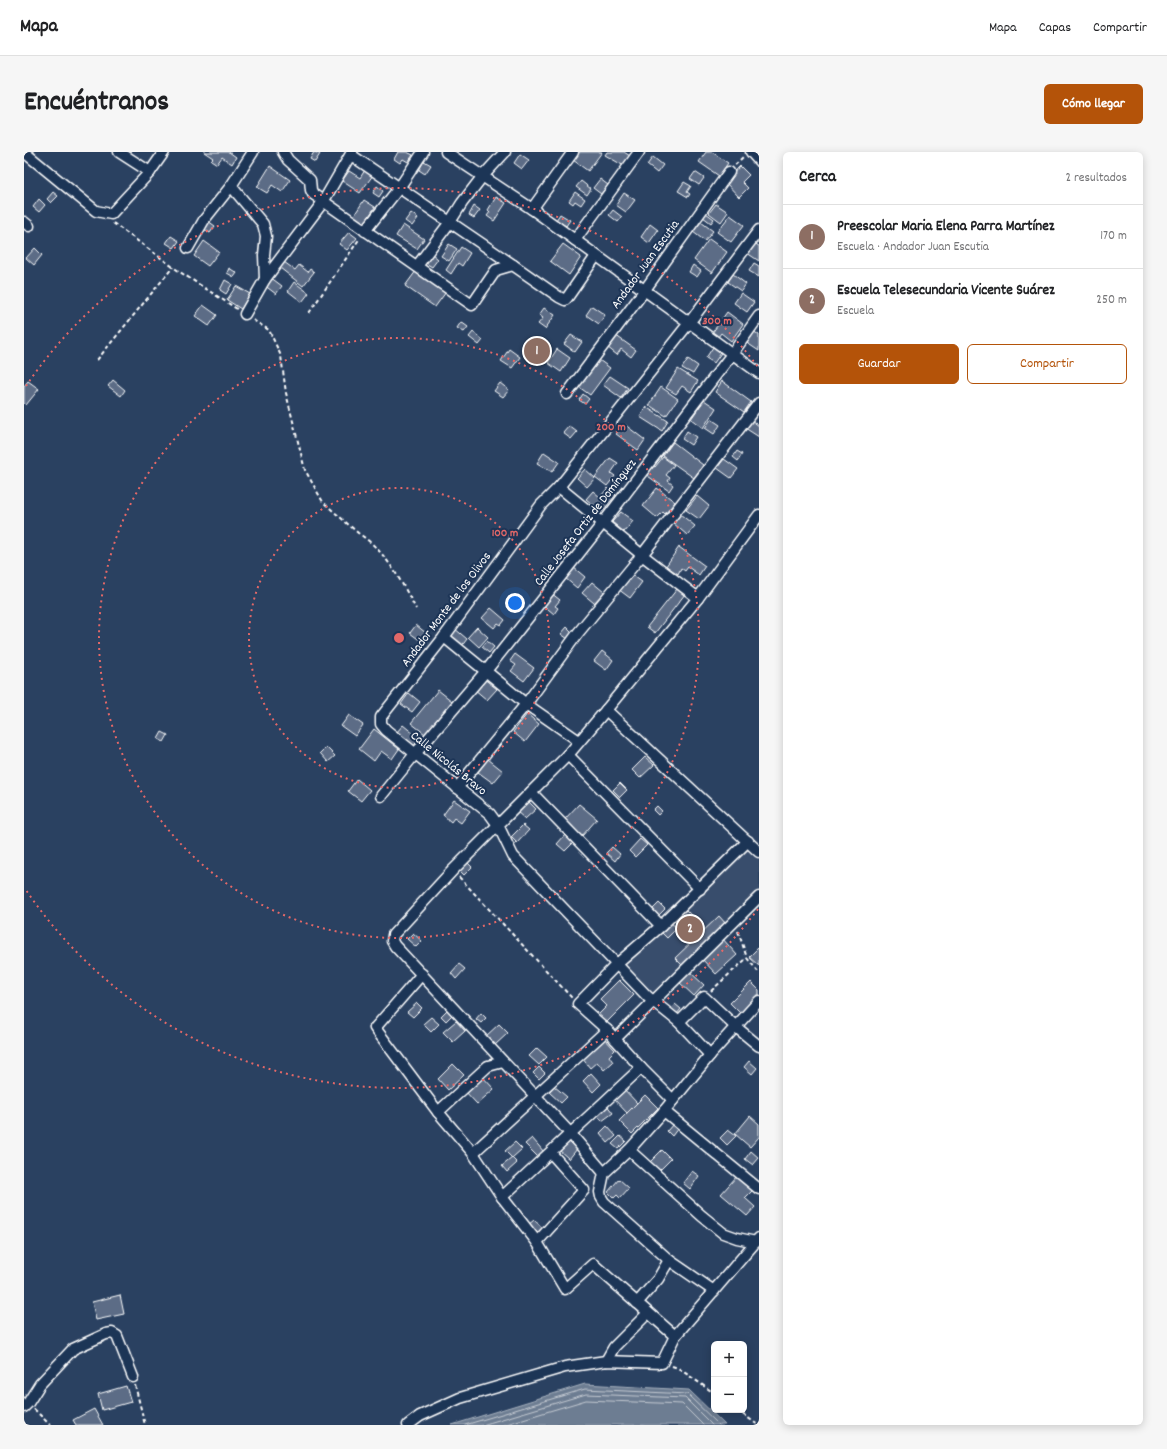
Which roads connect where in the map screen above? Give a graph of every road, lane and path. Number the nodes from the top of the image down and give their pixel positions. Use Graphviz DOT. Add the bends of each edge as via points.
graph roads {
  1 [pos="24,152"];
  2 [pos="119,152"];
  3 [pos="164,152"];
  4 [pos="253,152"];
  5 [pos="283,152"];
  6 [pos="423,152"];
  7 [pos="446,152"];
  8 [pos="505,152"];
  9 [pos="573,152"];
  10 [pos="639,152"];
  11 [pos="352,154"];
  12 [pos="747,154"];
  13 [pos="759,161"];
  14 [pos="150,172"];
  15 [pos="729,172"];
  16 [pos="482,177"];
  17 [pos="231,186"];
  18 [pos="399,188"];
  19 [pos="323,202"];
  20 [pos="532,209"];
  21 [pos="96,211"];
  22 [pos="450,222"];
  23 [pos="759,230"];
  24 [pos="365,231"];
  25 [pos="575,240"];
  26 [pos="188,248"];
  27 [pos="596,256"];
  28 [pos="513,265"];
  29 [pos="417,266"];
  30 [pos="173,267"];
  31 [pos="265,279"];
  32 [pos="644,291"];
  33 [pos="309,313"];
  34 [pos="245,314"];
  35 [pos="759,316"];
  36 [pos="689,323"];
  37 [pos="732,354"];
  38 [pos="97,360"];
  39 [pos="759,373"];
  40 [pos="567,394"];
  41 [pos="759,403"];
  42 [pos="559,487"];
  43 [pos="759,515"];
  44 [pos="603,523"];
  45 [pos="642,555"];
  46 [pos="698,598"];
  47 [pos="416,609"];
  48 [pos="444,637"];
  49 [pos="486,671"];
  50 [pos="526,704"];
  51 [pos="606,710"];
  52 [pos="381,724"];
  53 [pos="579,741"];
  54 [pos="415,754"];
  55 [pos="568,755"];
  56 [pos="457,788"];
  57 [pos="531,792"];
  58 [pos="381,796"];
  59 [pos="498,825"];
  60 [pos="748,841"];
  61 [pos="759,852"];
  62 [pos="453,870"];
  63 [pos="700,889"];
  64 [pos="759,897"];
  65 [pos="735,921"];
  66 [pos="661,926"];
  67 [pos="748,958"];
  68 [pos="617,964"];
  69 [pos="759,973"];
  70 [pos="422,974"];
  71 [pos="704,997"];
  72 [pos="654,1001"];
  73 [pos="759,1001"];
  74 [pos="578,1004"];
  75 [pos="679,1022"];
  76 [pos="736,1027"];
  77 [pos="607,1030"];
  78 [pos="616,1039"];
  79 [pos="759,1046"];
  80 [pos="710,1055"];
  81 [pos="502,1062"];
  82 [pos="641,1068"];
  83 [pos="536,1096"];
  84 [pos="673,1100"];
  85 [pos="664,1111"];
  86 [pos="438,1112"];
  87 [pos="570,1133"];
  88 [pos="629,1150"];
  89 [pos="473,1153"];
  90 [pos="551,1153"];
  91 [pos="604,1173"];
  92 [pos="759,1190"];
  93 [pos="502,1197"];
  94 [pos="757,1240"];
  95 [pos="537,1242"];
  96 [pos="669,1260"];
  97 [pos="714,1291"];
  98 [pos="637,1303"];
  99 [pos="648,1313"];
  100 [pos="675,1336"];
  101 [pos="606,1361"];
  102 [pos="662,1363"];
  103 [pos="133,1378"];
  104 [pos="711,1392"];
  105 [pos="26,1405"];
  106 [pos="741,1413"];
  107 [pos="50,1425"];
  108 [pos="145,1425"];
  109 [pos="408,1425"];
  110 [pos="758,1425"];
  1 -- 21 [label="street"];
  2 -- 14 [label="street"];
  3 -- 14 [label="street"];
  4 -- 17 [label="street"];
  5 -- 19 [label="street" via="310,180 313,194"];
  6 -- 18 [label="street"];
  7 -- 16 [label="street"];
  8 -- 16 [label="street"];
  9 -- 20 [label="street"];
  10 -- 25 [label="street"];
  11 -- 18 [label="street"];
  11 -- 19 [label="street"];
  12 -- 13 [label="street"];
  12 -- 15 [label="path"];
  14 -- 21 [label="street" via="111,214"];
  15 -- 32 [label="street, Andador Juan Escutia"];
  16 -- 20 [label="street"];
  16 -- 22 [label="street"];
  17 -- 26 [label="street" via="204,220"];
  17 -- 31 [label="street" via="263,224 266,236"];
  18 -- 22 [label="street"];
  18 -- 24 [label="street"];
  19 -- 24 [label="street"];
  19 -- 31 [label="street"];
  20 -- 25 [label="street"];
  21 -- 30 [label="path"];
  22 -- 28 [label="street"];
  22 -- 29 [label="street"];
  23 -- 36 [label="street, Andador Monte de los Olivos"];
  24 -- 29 [label="street"];
  24 -- 33 [label="path"];
  25 -- 27 [label="street"];
  27 -- 28 [label="street" via="565,300"];
  27 -- 32 [label="street"];
  28 -- 29 [label="street" via="496,270 472,305"];
  30 -- 34 [label="path"];
  30 -- 38 [label="path"];
  31 -- 34 [label="street"];
  32 -- 36 [label="street"];
  32 -- 40 [label="street, Andador Juan Escutia"];
  34 -- 47 [label="path" via="269,330 281,356 286,393 305,470 323,502 388,560"];
  35 -- 37 [label="street, Calle Josefa Ortiz de Domínguez"];
  36 -- 37 [label="street"];
  36 -- 42 [label="street, Andador Monte de los Olivos"];
  37 -- 39 [label="street"];
  37 -- 44 [label="street, Calle Josefa Ortiz de Domínguez"];
  41 -- 45 [label="street"];
  42 -- 44 [label="street"];
  42 -- 48 [label="street, Andador Monte de los Olivos" via="541,506"];
  43 -- 46 [label="street"];
  44 -- 45 [label="street"];
  44 -- 49 [label="street, Calle Josefa Ortiz de Domínguez"];
  45 -- 46 [label="street"];
  45 -- 50 [label="street" via="578,633"];
  46 -- 51 [label="street"];
  48 -- 49 [label="street"];
  48 -- 52 [label="street, Andador Monte de los Olivos" via="381,717"];
  49 -- 50 [label="street"];
  49 -- 54 [label="street, Calle Josefa Ortiz de Domínguez"];
  50 -- 53 [label="street"];
  50 -- 56 [label="street"];
  51 -- 53 [label="street"];
  51 -- 60 [label="street"];
  52 -- 54 [label="street, Calle Nicolás Bravo"];
  53 -- 55 [label="street"];
  54 -- 56 [label="street, Calle Nicolás Bravo"];
  54 -- 58 [label="street, Calle Josefa Ortiz de Domínguez"];
  55 -- 57 [label="street"];
  55 -- 63 [label="street"];
  56 -- 59 [label="street, Calle Nicolás Bravo" via="490,814"];
  57 -- 59 [label="street"];
  57 -- 66 [label="street"];
  59 -- 62 [label="street"];
  59 -- 68 [label="street, Calle Nicolás Bravo" via="512,856"];
  60 -- 61 [label="street"];
  60 -- 63 [label="street"];
  62 -- 70 [label="street" via="393,935 392,941 395,946"];
  62 -- 74 [label="path"];
  63 -- 66 [label="street"];
  64 -- 65 [label="street"];
  65 -- 67 [label="path"];
  65 -- 72 [label="street"];
  66 -- 68 [label="street"];
  67 -- 69 [label="path"];
  67 -- 71 [label="path"];
  68 -- 72 [label="street, Calle Nicolás Bravo"];
  68 -- 74 [label="street"];
  70 -- 81 [label="street"];
  70 -- 86 [label="street" via="375,1028"];
  71 -- 75 [label="street"];
  71 -- 76 [label="street"];
  72 -- 75 [label="street, Calle Nicolás Bravo"];
  72 -- 78 [label="street"];
  73 -- 76 [label="street"];
  74 -- 77 [label="street"];
  75 -- 80 [label="street, Calle Nicolás Bravo"];
  76 -- 79 [label="street"];
  76 -- 80 [label="street"];
  77 -- 78 [label="street"];
  77 -- 83 [label="street"];
  78 -- 82 [label="street"];
  80 -- 84 [label="street"];
  81 -- 83 [label="street"];
  81 -- 86 [label="street" via="488,1066"];
  82 -- 84 [label="street"];
  82 -- 87 [label="street"];
  83 -- 87 [label="street"];
  83 -- 89 [label="street"];
  84 -- 85 [label="street"];
  85 -- 88 [label="street"];
  85 -- 92 [label="street"];
  86 -- 89 [label="street"];
  87 -- 90 [label="street"];
  87 -- 91 [label="street"];
  88 -- 91 [label="street"];
  88 -- 94 [label="street" via="723,1233 737,1238"];
  89 -- 93 [label="street"];
  90 -- 93 [label="street"];
  90 -- 95 [label="street" via="584,1190"];
  91 -- 96 [label="street" via="600,1192 604,1202"];
  93 -- 95 [label="street"];
  94 -- 97 [label="street"];
  95 -- 98 [label="street" via="565,1289 593,1264"];
  96 -- 97 [label="street"];
  96 -- 98 [label="street" via="658,1279"];
  97 -- 100 [label="street"];
  98 -- 99 [label="street"];
  99 -- 100 [label="street"];
  99 -- 101 [label="street" via="614,1347"];
  100 -- 102 [label="street"];
  101 -- 102 [label="street"];
  101 -- 109 [label="street" via="565,1367 460,1398 420,1416"];
  102 -- 104 [label="path" via="678,1368"];
  103 -- 105 [label="street" via="117,1336 112,1333 73,1348 40,1384"];
  103 -- 108 [label="path"];
  105 -- 107 [label="path"];
  106 -- 110 [label="path"];
}
